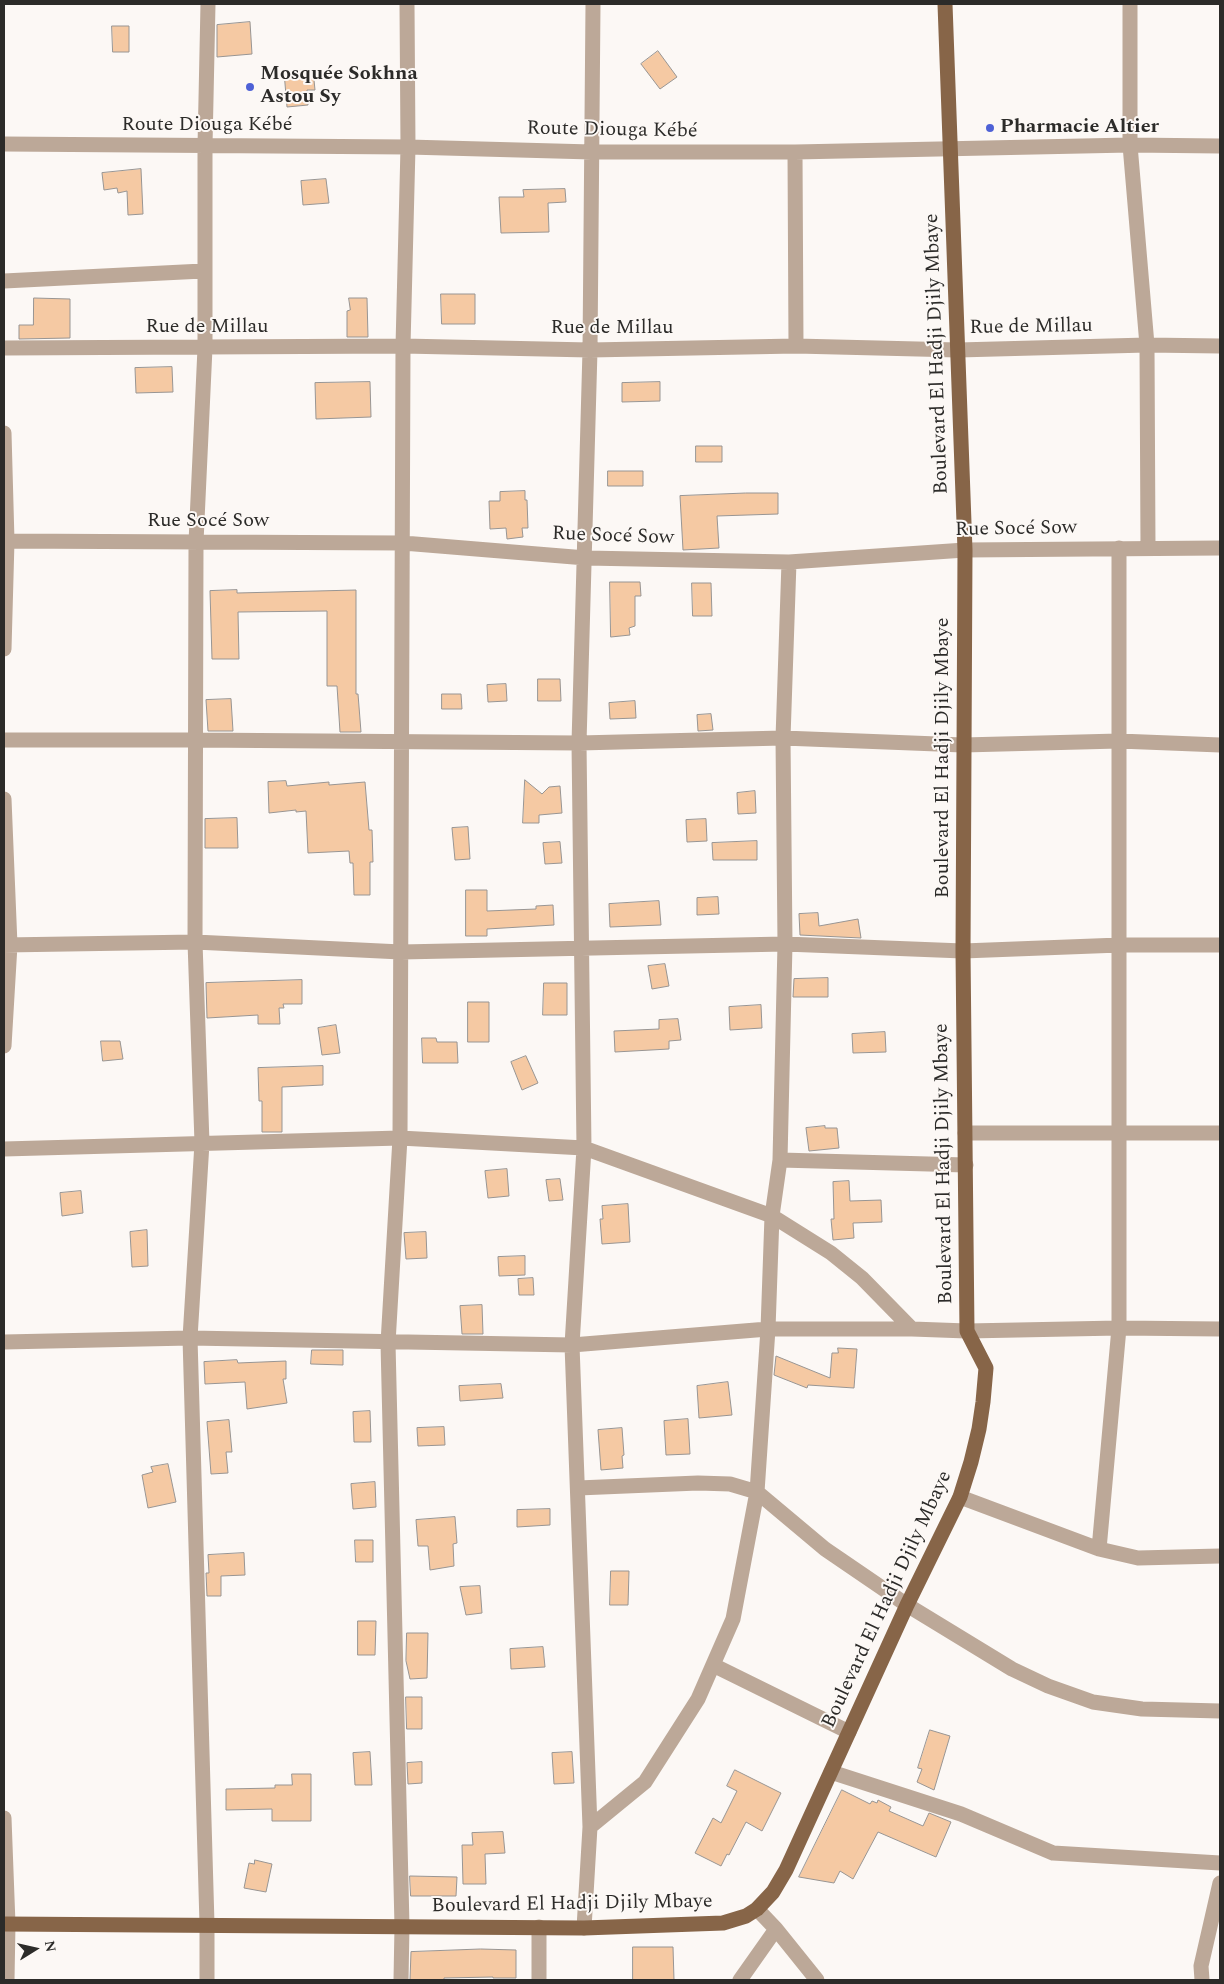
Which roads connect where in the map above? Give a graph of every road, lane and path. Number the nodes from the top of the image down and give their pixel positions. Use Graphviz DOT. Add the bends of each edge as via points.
graph roads {
  1 [pos="208,4"];
  2 [pos="407,4"];
  3 [pos="593,4"];
  4 [pos="945,4"];
  5 [pos="1130,4"];
  6 [pos="4,144"];
  7 [pos="1130,145"];
  8 [pos="205,146"];
  9 [pos="1220,146"];
  10 [pos="408,147"];
  11 [pos="950,148"];
  12 [pos="592,152"];
  13 [pos="795,152"];
  14 [pos="204,271"];
  15 [pos="4,282"];
  16 [pos="1147,345"];
  17 [pos="403,346"];
  18 [pos="796,346"];
  19 [pos="1220,346"];
  20 [pos="4,348"];
  21 [pos="205,348"];
  22 [pos="590,350"];
  23 [pos="958,350"];
  24 [pos="4,433"];
  25 [pos="5,541"];
  26 [pos="196,542"];
  27 [pos="403,543"];
  28 [pos="1119,548"];
  29 [pos="1148,548"];
  30 [pos="1220,548"];
  31 [pos="965,550"];
  32 [pos="586,558"];
  33 [pos="789,562"];
  34 [pos="4,649"];
  35 [pos="783,738"];
  36 [pos="4,740"];
  37 [pos="195,740"];
  38 [pos="402,742"];
  39 [pos="580,742"];
  40 [pos="1119,742"];
  41 [pos="1220,744"];
  42 [pos="964,745"];
  43 [pos="4,799"];
  44 [pos="195,942"];
  45 [pos="786,944"];
  46 [pos="7,945"];
  47 [pos="1120,945"];
  48 [pos="1220,945"];
  49 [pos="581,947"];
  50 [pos="963,951"];
  51 [pos="400,952"];
  52 [pos="4,1046"];
  53 [pos="1120,1132"];
  54 [pos="966,1133"];
  55 [pos="1220,1133"];
  56 [pos="400,1138"];
  57 [pos="202,1143"];
  58 [pos="584,1148"];
  59 [pos="4,1149"];
  60 [pos="780,1160"];
  61 [pos="966,1165"];
  62 [pos="772,1216"];
  63 [pos="1119,1328"];
  64 [pos="1220,1328"];
  65 [pos="768,1329"];
  66 [pos="912,1329"];
  67 [pos="967,1331"];
  68 [pos="190,1338"];
  69 [pos="4,1342"];
  70 [pos="388,1343"];
  71 [pos="572,1345"];
  72 [pos="578,1488"];
  73 [pos="757,1492"];
  74 [pos="960,1497"];
  75 [pos="1099,1549"];
  76 [pos="1220,1556"];
  77 [pos="907,1605"];
  78 [pos="713,1665"];
  79 [pos="1220,1711"];
  80 [pos="849,1732"];
  81 [pos="831,1772"];
  82 [pos="4,1818"];
  83 [pos="590,1827"];
  84 [pos="1220,1863"];
  85 [pos="1220,1882"];
  86 [pos="757,1908"];
  87 [pos="6,1924"];
  88 [pos="207,1924"];
  89 [pos="402,1926"];
  90 [pos="539,1927"];
  91 [pos="584,1928"];
  92 [pos="776,1929"];
  93 [pos="7,1980"];
  94 [pos="207,1980"];
  95 [pos="402,1980"];
  96 [pos="539,1980"];
  97 [pos="740,1980"];
  98 [pos="817,1980"];
  99 [pos="1202,1980"];
  1 -- 8 [label="street"];
  2 -- 10 [label="street"];
  3 -- 12 [label="street"];
  4 -- 11 [label="main road, Boulevard El Hadji Djily Mbaye"];
  5 -- 7 [label="street"];
  6 -- 8 [label="street, Route Diouga Kébé"];
  7 -- 9 [label="street, Route Diouga Kébé"];
  7 -- 11 [label="street, Route Diouga Kébé"];
  7 -- 16 [label="street"];
  8 -- 10 [label="street, Route Diouga Kébé"];
  8 -- 14 [label="street"];
  10 -- 12 [label="street, Route Diouga Kébé"];
  10 -- 17 [label="street"];
  11 -- 13 [label="street, Route Diouga Kébé"];
  11 -- 23 [label="main road, Boulevard El Hadji Djily Mbaye"];
  12 -- 13 [label="street, Route Diouga Kébé"];
  12 -- 22 [label="street"];
  13 -- 18 [label="street"];
  14 -- 15 [label="street"];
  14 -- 21 [label="street"];
  16 -- 19 [label="street, Rue de Millau"];
  16 -- 23 [label="street, Rue de Millau"];
  16 -- 29 [label="street"];
  17 -- 21 [label="street, Rue de Millau"];
  17 -- 22 [label="street, Rue de Millau"];
  17 -- 27 [label="street"];
  18 -- 22 [label="street, Rue de Millau"];
  18 -- 23 [label="street, Rue de Millau"];
  20 -- 21 [label="street, Rue de Millau"];
  21 -- 26 [label="street"];
  22 -- 32 [label="street"];
  23 -- 31 [label="main road, Boulevard El Hadji Djily Mbaye"];
  24 -- 25 [label="street"];
  25 -- 26 [label="street, Rue Socé Sow"];
  25 -- 34 [label="street"];
  26 -- 27 [label="street, Rue Socé Sow"];
  26 -- 37 [label="street"];
  27 -- 32 [label="street, Rue Socé Sow"];
  27 -- 38 [label="street"];
  28 -- 29 [label="street, Rue Socé Sow"];
  28 -- 31 [label="street, Rue Socé Sow"];
  28 -- 40 [label="street"];
  29 -- 30 [label="street, Rue Socé Sow"];
  31 -- 33 [label="street, Rue Socé Sow"];
  31 -- 42 [label="main road, Boulevard El Hadji Djily Mbaye"];
  32 -- 33 [label="street, Rue Socé Sow"];
  32 -- 39 [label="street"];
  33 -- 35 [label="street"];
  35 -- 39 [label="street"];
  35 -- 42 [label="street"];
  35 -- 45 [label="street"];
  36 -- 37 [label="street"];
  37 -- 38 [label="street"];
  37 -- 44 [label="street"];
  38 -- 39 [label="street"];
  38 -- 51 [label="street"];
  39 -- 49 [label="street"];
  40 -- 41 [label="street"];
  40 -- 42 [label="street"];
  40 -- 47 [label="street"];
  42 -- 50 [label="main road, Boulevard El Hadji Djily Mbaye"];
  43 -- 46 [label="street"];
  44 -- 46 [label="street"];
  44 -- 51 [label="street"];
  44 -- 57 [label="street"];
  45 -- 49 [label="street"];
  45 -- 50 [label="street"];
  45 -- 60 [label="street"];
  46 -- 52 [label="street"];
  47 -- 48 [label="street"];
  47 -- 50 [label="street"];
  47 -- 53 [label="street"];
  49 -- 51 [label="street"];
  49 -- 58 [label="street"];
  50 -- 54 [label="main road, Boulevard El Hadji Djily Mbaye"];
  51 -- 56 [label="street"];
  53 -- 54 [label="street"];
  53 -- 55 [label="street"];
  53 -- 63 [label="street"];
  54 -- 61 [label="main road, Boulevard El Hadji Djily Mbaye"];
  56 -- 57 [label="street"];
  56 -- 58 [label="street"];
  56 -- 70 [label="street"];
  57 -- 59 [label="street"];
  57 -- 68 [label="street"];
  58 -- 62 [label="street"];
  58 -- 71 [label="street"];
  60 -- 61 [label="street"];
  60 -- 62 [label="street"];
  61 -- 67 [label="main road, Boulevard El Hadji Djily Mbaye"];
  62 -- 65 [label="street"];
  62 -- 66 [label="street" via="831,1253 862,1278"];
  63 -- 64 [label="street"];
  63 -- 67 [label="street"];
  63 -- 75 [label="street"];
  65 -- 66 [label="street"];
  65 -- 71 [label="street"];
  65 -- 73 [label="street"];
  66 -- 67 [label="street"];
  67 -- 74 [label="main road, Boulevard El Hadji Djily Mbaye" via="986,1368 979,1429"];
  68 -- 69 [label="street"];
  68 -- 70 [label="street"];
  68 -- 88 [label="street"];
  70 -- 71 [label="street"];
  70 -- 89 [label="street"];
  71 -- 72 [label="street"];
  72 -- 73 [label="street" via="698,1483 730,1484"];
  72 -- 83 [label="street"];
  73 -- 77 [label="street" via="825,1549"];
  73 -- 78 [label="street" via="733,1619"];
  74 -- 75 [label="street"];
  74 -- 77 [label="main road, Boulevard El Hadji Djily Mbaye"];
  75 -- 76 [label="street" via="1138,1558"];
  77 -- 79 [label="street" via="1012,1669 1093,1702 1142,1709"];
  77 -- 80 [label="main road, Boulevard El Hadji Djily Mbaye"];
  78 -- 80 [label="street"];
  78 -- 83 [label="street" via="698,1700 645,1782"];
  80 -- 81 [label="main road, Boulevard El Hadji Djily Mbaye"];
  81 -- 84 [label="street" via="961,1814 1053,1853"];
  81 -- 86 [label="main road, Boulevard El Hadji Djily Mbaye" via="786,1870 773,1892"];
  82 -- 87 [label="street"];
  83 -- 91 [label="street"];
  85 -- 99 [label="street" via="1201,1966"];
  86 -- 91 [label="main road, Boulevard El Hadji Djily Mbaye" via="746,1916 723,1923"];
  86 -- 92 [label="street"];
  87 -- 88 [label="main road, Boulevard El Hadji Djily Mbaye"];
  87 -- 93 [label="street"];
  88 -- 89 [label="main road, Boulevard El Hadji Djily Mbaye"];
  88 -- 94 [label="street"];
  89 -- 90 [label="main road, Boulevard El Hadji Djily Mbaye"];
  89 -- 95 [label="street"];
  90 -- 91 [label="main road, Boulevard El Hadji Djily Mbaye"];
  90 -- 96 [label="street"];
  92 -- 97 [label="street"];
  92 -- 98 [label="street"];
}
